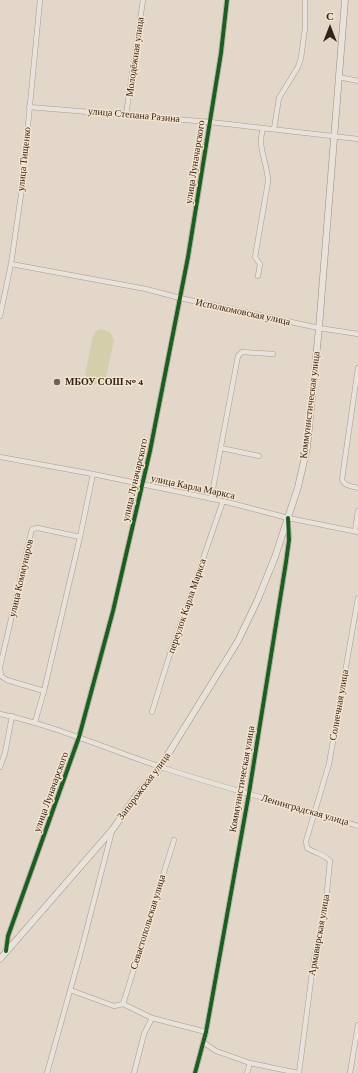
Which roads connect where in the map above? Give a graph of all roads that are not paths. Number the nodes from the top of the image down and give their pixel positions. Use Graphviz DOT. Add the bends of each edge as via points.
graph roads {
  1 [pos="40,0"];
  2 [pos="143,0"];
  3 [pos="226,0"];
  4 [pos="305,0"];
  5 [pos="345,0"];
  6 [pos="339,77"];
  7 [pos="358,81"];
  8 [pos="29,106"];
  9 [pos="126,115"];
  10 [pos="210,122"];
  11 [pos="263,128"];
  12 [pos="274,129"];
  13 [pos="334,135"];
  14 [pos="358,139"];
  15 [pos="11,264"];
  16 [pos="258,276"];
  17 [pos="180,298"];
  18 [pos="0,316"];
  19 [pos="319,328"];
  20 [pos="358,334"];
  21 [pos="273,354"];
  22 [pos="358,368"];
  23 [pos="221,448"];
  24 [pos="259,456"];
  25 [pos="0,457"];
  26 [pos="93,474"];
  27 [pos="142,484"];
  28 [pos="358,488"];
  29 [pos="211,499"];
  30 [pos="222,501"];
  31 [pos="358,511"];
  32 [pos="288,518"];
  33 [pos="356,532"];
  34 [pos="80,537"];
  35 [pos="358,598"];
  36 [pos="44,691"];
  37 [pos="152,712"];
  38 [pos="0,714"];
  39 [pos="12,716"];
  40 [pos="35,722"];
  41 [pos="79,737"];
  42 [pos="0,767"];
  43 [pos="160,767"];
  44 [pos="249,794"];
  45 [pos="314,812"];
  46 [pos="358,826"];
  47 [pos="113,829"];
  48 [pos="174,840"];
  49 [pos="6,951"];
  50 [pos="0,959"];
  51 [pos="70,990"];
  52 [pos="123,1004"];
  53 [pos="152,1018"];
  54 [pos="358,1025"];
  55 [pos="206,1032"];
  56 [pos="203,1042"];
  57 [pos="250,1063"];
  58 [pos="47,1073"];
  59 [pos="134,1073"];
  60 [pos="195,1073"];
  61 [pos="247,1073"];
  62 [pos="299,1073"];
  63 [pos="350,1073"];
  1 -- 8 [label="street, улица Тищенко"];
  2 -- 9 [label="street, Молодёжная улица"];
  3 -- 10 [label="street, улица Луначарского" via="222,53"];
  4 -- 12 [label="street" via="301,58 279,98"];
  5 -- 6 [label="main road, Коммунистическая улица"];
  6 -- 7 [label="street"];
  6 -- 13 [label="main road, Коммунистическая улица"];
  8 -- 9 [label="street, улица Степана Разина"];
  8 -- 15 [label="street, улица Тищенко" via="22,188"];
  9 -- 10 [label="street, улица Степана Разина"];
  10 -- 11 [label="street, улица Степана Разина"];
  10 -- 17 [label="street, улица Луначарского"];
  11 -- 12 [label="street, улица Степана Разина"];
  11 -- 16 [label="street" via="261,140 268,182 255,257 260,264"];
  12 -- 13 [label="street, улица Степана Разина"];
  13 -- 14 [label="street, улица Степана Разина"];
  13 -- 19 [label="main road, Коммунистическая улица"];
  15 -- 17 [label="street, Исполкомовская улица" via="131,286"];
  15 -- 18 [label="street, улица Тищенко"];
  17 -- 19 [label="street, Исполкомовская улица"];
  17 -- 27 [label="street, улица Луначарского"];
  19 -- 20 [label="street, Исполкомовская улица"];
  19 -- 32 [label="main road, Коммунистическая улица" via="307,448"];
  21 -- 23 [label="street" via="242,352 238,356"];
  22 -- 28 [label="street" via="342,479 343,483"];
  23 -- 24 [label="street"];
  23 -- 29 [label="street"];
  25 -- 26 [label="street, улица Карла Маркса"];
  26 -- 27 [label="street, улица Карла Маркса"];
  26 -- 34 [label="street"];
  27 -- 29 [label="street, улица Карла Маркса"];
  27 -- 41 [label="street, улица Луначарского" via="113,611"];
  29 -- 30 [label="street, улица Карла Маркса"];
  30 -- 32 [label="street, улица Карла Маркса"];
  30 -- 37 [label="street, переулок Карла Маркса"];
  31 -- 33 [label="street"];
  32 -- 33 [label="street, улица Карла Маркса"];
  32 -- 43 [label="main road, Запорожская улица" via="258,599 238,641"];
  32 -- 44 [label="street, Коммунистическая улица" via="286,562"];
  34 -- 36 [label="street"];
  34 -- 36 [label="street, улица Коммунаров" via="38,528 32,529 29,540 0,667 1,676 7,680"];
  35 -- 45 [label="street, Солнечная улица" via="329,764"];
  36 -- 40 [label="street"];
  38 -- 39 [label="street, Ленинградская улица"];
  39 -- 40 [label="street, Ленинградская улица"];
  39 -- 42 [label="street"];
  40 -- 41 [label="street, Ленинградская улица"];
  41 -- 43 [label="street, Ленинградская улица"];
  41 -- 49 [label="street, улица Луначарского" via="8,936"];
  43 -- 44 [label="street, Ленинградская улица"];
  43 -- 47 [label="main road, Запорожская улица"];
  44 -- 45 [label="street, Ленинградская улица"];
  44 -- 55 [label="street, Коммунистическая улица"];
  45 -- 46 [label="street, Ленинградская улица"];
  45 -- 62 [label="street, Армавирская улица" via="306,841 307,848 330,861"];
  47 -- 49 [label="main road, улица Луначарского"];
  47 -- 51 [label="street, Запорожская улица"];
  48 -- 52 [label="street, Севастопольская улица"];
  49 -- 50 [label="main road, улица Луначарского"];
  51 -- 52 [label="street" via="114,1006"];
  51 -- 58 [label="street, Запорожская улица"];
  52 -- 53 [label="street"];
  53 -- 55 [label="street"];
  53 -- 59 [label="street" via="144,1034"];
  54 -- 63 [label="street"];
  55 -- 56 [label="street, Коммунистическая улица"];
  56 -- 57 [label="street" via="216,1051"];
  56 -- 60 [label="street, Коммунистическая улица"];
  57 -- 61 [label="street"];
  57 -- 62 [label="street"];
}
